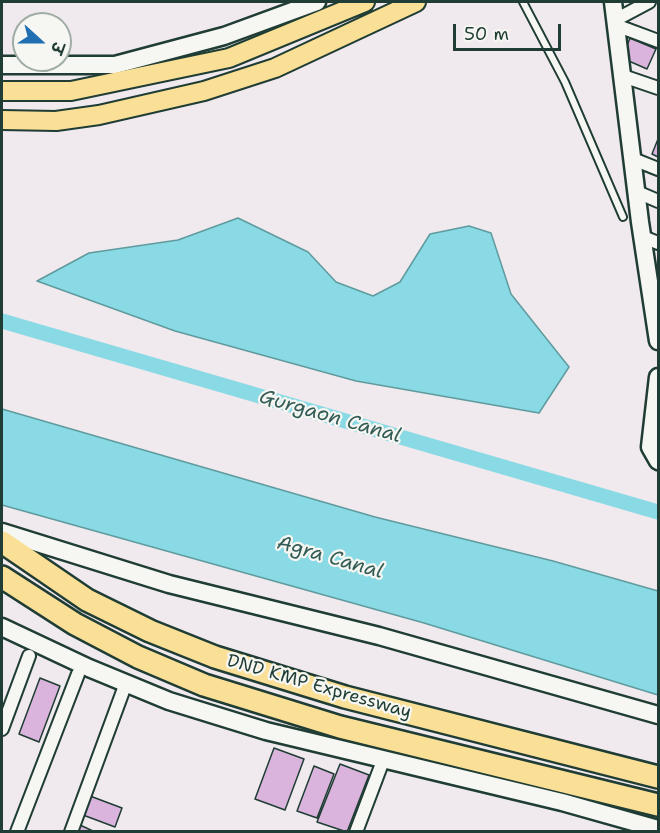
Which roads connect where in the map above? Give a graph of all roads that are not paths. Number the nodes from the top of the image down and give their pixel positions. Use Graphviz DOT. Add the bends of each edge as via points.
graph roads {
  1 [pos="317,2"];
  2 [pos="365,2"];
  3 [pos="416,2"];
  4 [pos="523,2"];
  5 [pos="613,2"];
  6 [pos="649,2"];
  7 [pos="617,23"];
  8 [pos="658,41"];
  9 [pos="2,65"];
  10 [pos="623,76"];
  11 [pos="658,88"];
  12 [pos="2,92"];
  13 [pos="2,120"];
  14 [pos="633,159"];
  15 [pos="658,169"];
  16 [pos="637,192"];
  17 [pos="658,201"];
  18 [pos="623,217"];
  19 [pos="651,240"];
  20 [pos="656,296"];
  21 [pos="658,340"];
  22 [pos="658,377"];
  23 [pos="658,461"];
  24 [pos="2,532"];
  25 [pos="2,542"];
  26 [pos="2,577"];
  27 [pos="2,627"];
  28 [pos="29,656"];
  29 [pos="78,674"];
  30 [pos="126,683"];
  31 [pos="658,715"];
  32 [pos="2,729"];
  33 [pos="384,758"];
  34 [pos="658,777"];
  35 [pos="658,805"];
  36 [pos="656,829"];
  37 [pos="17,831"];
  38 [pos="71,831"];
  39 [pos="356,831"];
  1 -- 9 [label="street" via="224,36 116,65"];
  2 -- 12 [label="main road" via="229,58 70,91"];
  3 -- 13 [label="main road" via="275,68 204,91 99,116 56,121"];
  4 -- 18 [label="lane" via="566,82"];
  5 -- 7 [label="street"];
  6 -- 7 [label="street"];
  7 -- 8 [label="street"];
  7 -- 10 [label="street"];
  10 -- 11 [label="street"];
  10 -- 14 [label="street"];
  14 -- 15 [label="street"];
  14 -- 16 [label="street"];
  16 -- 17 [label="street"];
  16 -- 19 [label="street"];
  19 -- 20 [label="street"];
  20 -- 21 [label="street"];
  22 -- 23 [label="street" via="650,447"];
  24 -- 31 [label="street" via="169,584 379,636"];
  25 -- 34 [label="highway, DND KMP Expressway" via="87,600 216,657 345,697"];
  26 -- 35 [label="highway, DND KMP Expressway" via="75,624 204,685 340,727"];
  27 -- 30 [label="street"];
  28 -- 32 [label="street"];
  29 -- 37 [label="street"];
  30 -- 33 [label="street" via="266,731"];
  30 -- 38 [label="street"];
  33 -- 36 [label="street"];
  33 -- 39 [label="street"];
}
